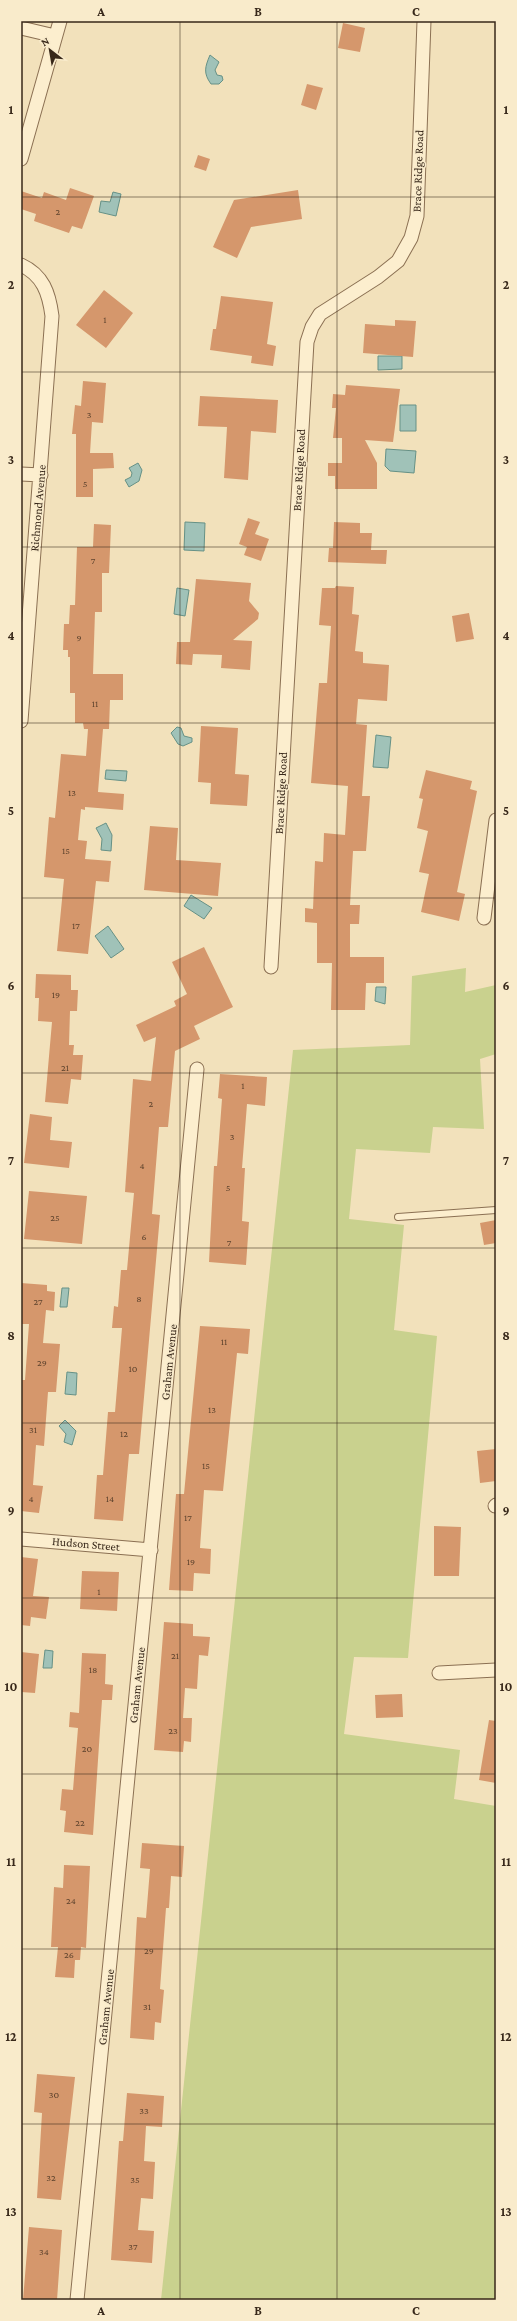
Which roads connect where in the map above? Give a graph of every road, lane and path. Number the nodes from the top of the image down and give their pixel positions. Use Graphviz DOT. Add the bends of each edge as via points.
graph roads {
  1 [pos="60,21"];
  2 [pos="424,21"];
  3 [pos="21,28"];
  4 [pos="55,36"];
  5 [pos="21,159"];
  6 [pos="21,265"];
  7 [pos="21,474"];
  8 [pos="40,475"];
  9 [pos="21,721"];
  10 [pos="496,820"];
  11 [pos="484,918"];
  12 [pos="271,967"];
  13 [pos="197,1069"];
  14 [pos="496,1210"];
  15 [pos="398,1217"];
  16 [pos="21,1539"];
  17 [pos="150,1550"];
  18 [pos="496,1670"];
  19 [pos="439,1673"];
  20 [pos="77,2300"];
  1 -- 4 [label="street"];
  2 -- 12 [label="street, Brace Ridge Road" via="417,216 411,238 398,261 320,314 307,342"];
  3 -- 4 [label="street"];
  4 -- 5 [label="street"];
  6 -- 8 [label="street, Richmond Avenue" via="38,276 48,296 52,330"];
  7 -- 8 [label="street"];
  8 -- 9 [label="street, Richmond Avenue"];
  10 -- 11 [label="street"];
  13 -- 17 [label="street, Graham Avenue"];
  14 -- 15 [label="lane"];
  16 -- 17 [label="street, Hudson Street"];
  17 -- 20 [label="street, Graham Avenue"];
  18 -- 19 [label="street"];
}
